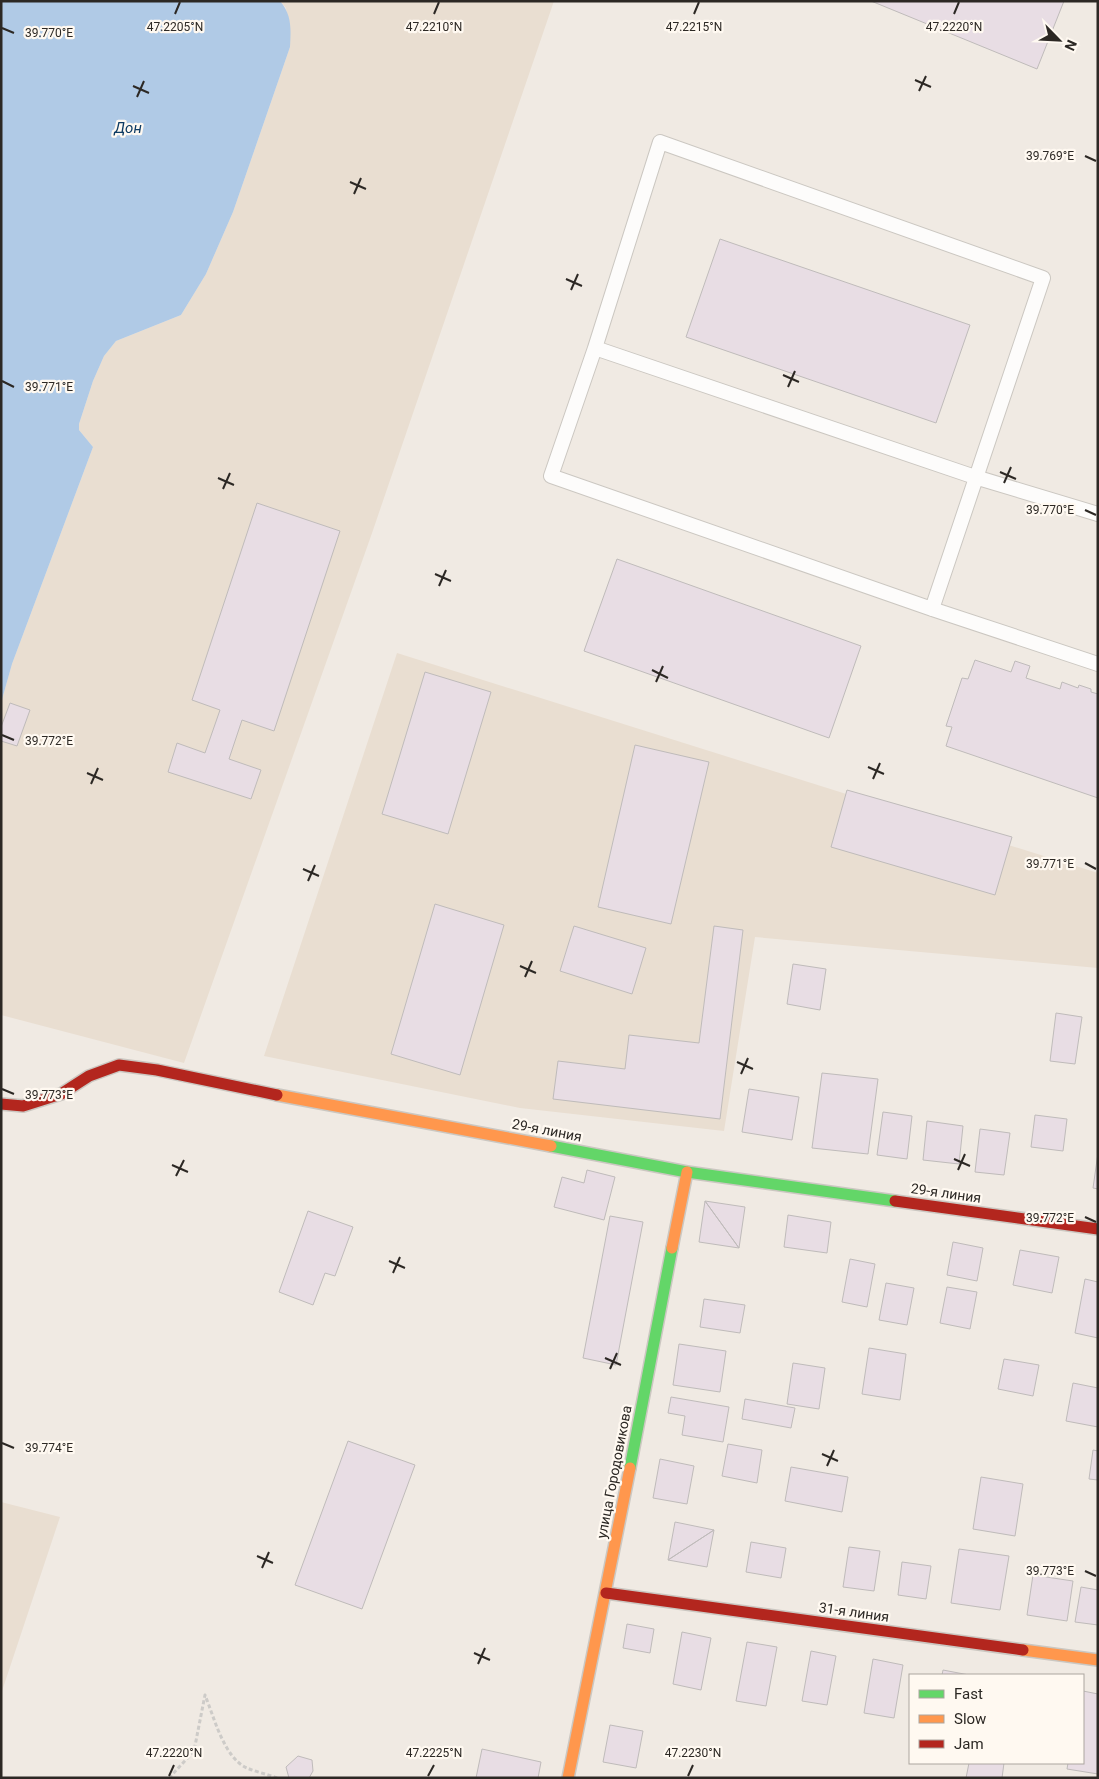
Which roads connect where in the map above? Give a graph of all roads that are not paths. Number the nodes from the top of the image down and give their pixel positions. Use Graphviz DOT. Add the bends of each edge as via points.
graph roads {
  1 [pos="595,348"];
  2 [pos="975,477"];
  3 [pos="1098,514"];
  4 [pos="932,609"];
  5 [pos="1098,664"];
  6 [pos="1,1104"];
  7 [pos="687,1172"];
  8 [pos="1098,1229"];
  9 [pos="606,1593"];
  10 [pos="1098,1660"];
  11 [pos="568,1778"];
  1 -- 2 [label="lane"];
  1 -- 2 [label="lane" via="660,142 1043,278"];
  1 -- 4 [label="lane" via="551,476"];
  2 -- 3 [label="lane"];
  2 -- 4 [label="lane"];
  4 -- 5 [label="lane"];
  6 -- 7 [label="street, 29-я линия" via="23,1106 61,1094 89,1076 119,1065"];
  7 -- 8 [label="street, 29-я линия"];
  7 -- 9 [label="street, улица Городовикова"];
  9 -- 10 [label="street, 31-я линия"];
  9 -- 11 [label="street, улица Городовикова"];
}
